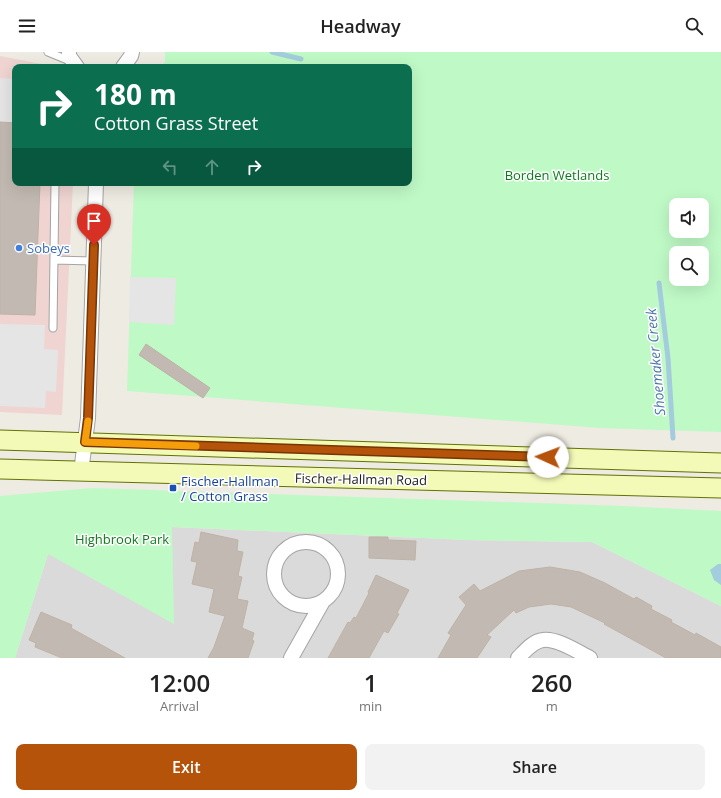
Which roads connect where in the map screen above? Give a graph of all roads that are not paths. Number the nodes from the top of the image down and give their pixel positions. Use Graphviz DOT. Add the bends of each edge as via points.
graph roads {
  1 [pos="48,52"];
  2 [pos="132,52"];
  3 [pos="73,60"];
  4 [pos="125,64"];
  5 [pos="55,186"];
  6 [pos="96,186"];
  7 [pos="54,260"];
  8 [pos="93,261"];
  9 [pos="53,328"];
  10 [pos="0,440"];
  11 [pos="85,442"];
  12 [pos="721,462"];
  13 [pos="0,470"];
  14 [pos="81,472"];
  15 [pos="721,488"];
  16 [pos="322,603"];
  17 [pos="291,658"];
  18 [pos="518,658"];
  19 [pos="590,658"];
  1 -- 3 [label="lane"];
  2 -- 4 [label="street"];
  5 -- 7 [label="lane"];
  6 -- 8 [label="street"];
  7 -- 8 [label="lane"];
  7 -- 9 [label="lane"];
  8 -- 11 [label="street"];
  10 -- 11 [label="main road, Fischer-Hallman Road"];
  11 -- 12 [label="main road, Fischer-Hallman Road"];
  11 -- 14 [label="street"];
  13 -- 14 [label="main road, Fischer-Hallman Road"];
  14 -- 15 [label="main road, Fischer-Hallman Road"];
  16 -- 16 [label="street" via="335,589 338,578 337,563 331,553 321,545 311,542 292,545 275,565 277,588 292,604 310,607"];
  16 -- 17 [label="street"];
  18 -- 19 [label="street" via="530,646 543,640 566,645"];
}
